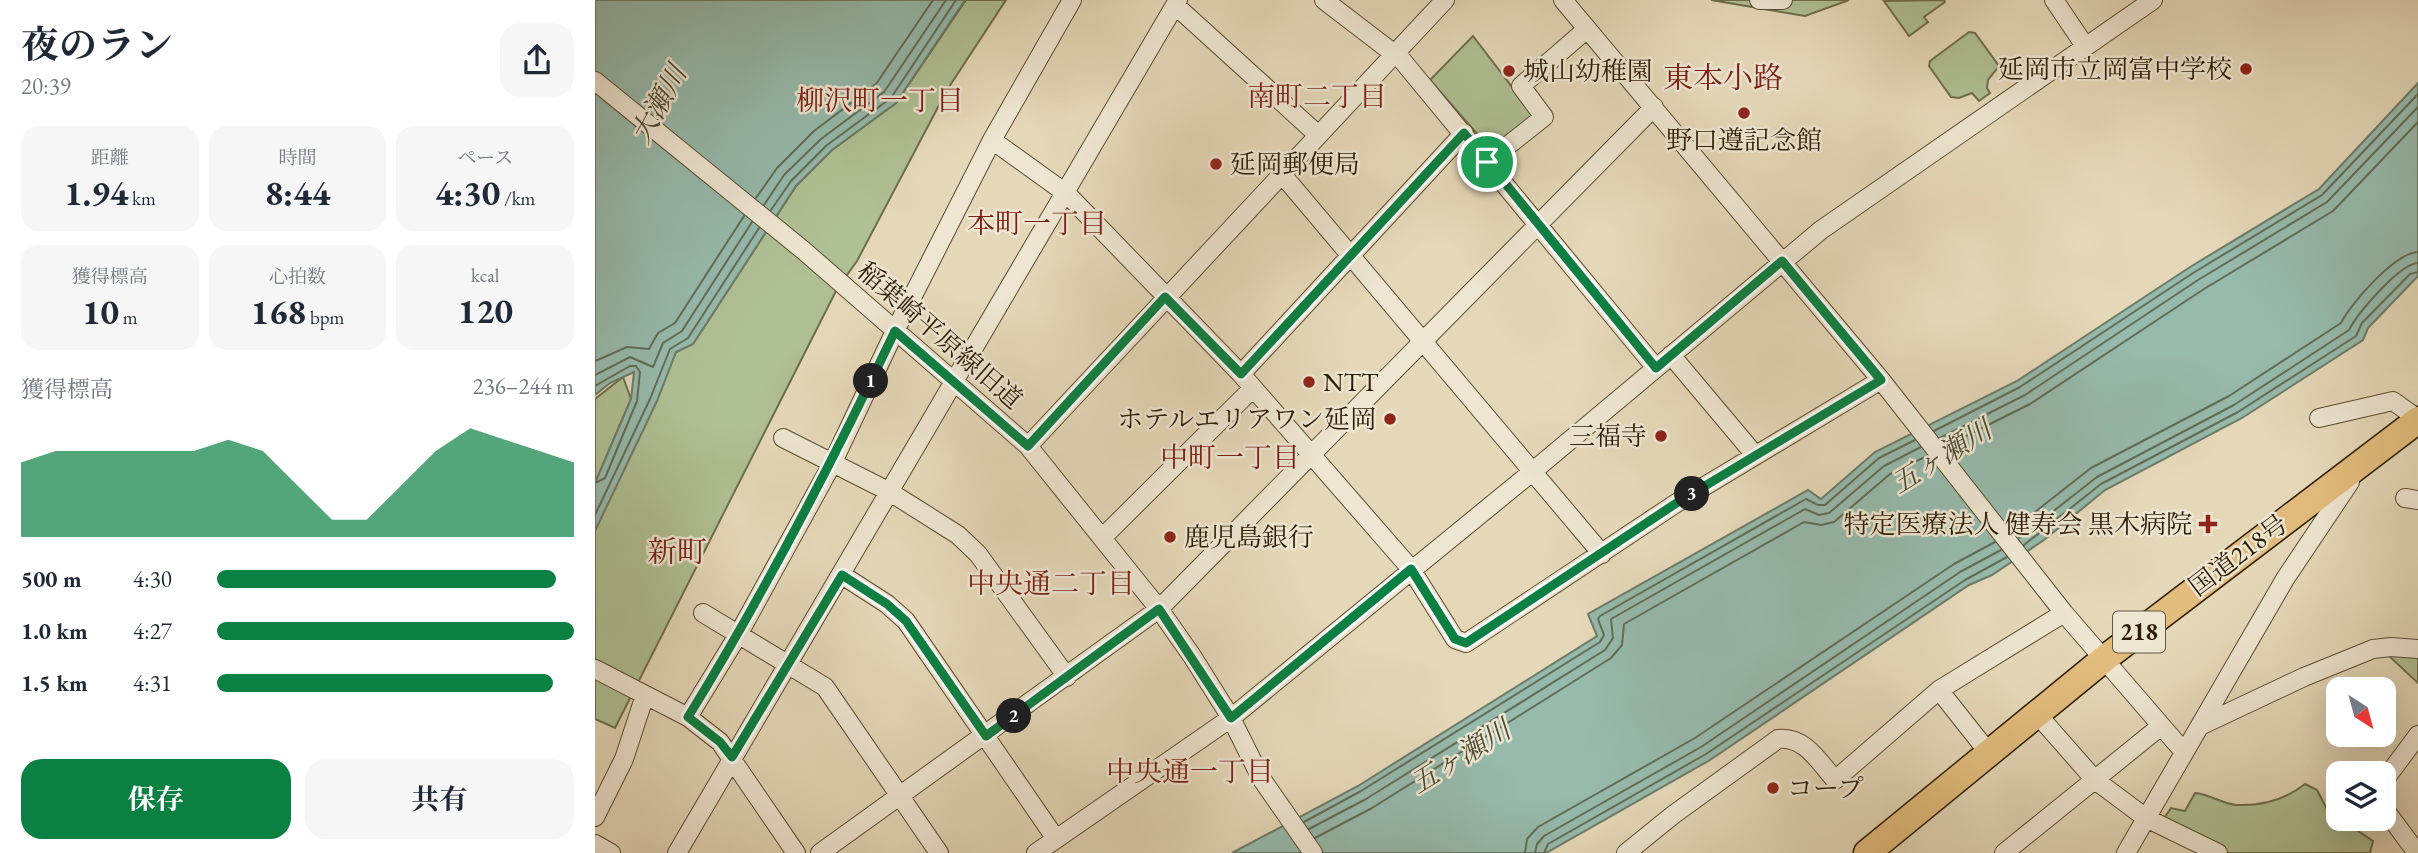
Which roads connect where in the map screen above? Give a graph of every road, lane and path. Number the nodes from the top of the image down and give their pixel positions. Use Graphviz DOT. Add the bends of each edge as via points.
graph roads {
  1 [pos="1072,0"];
  2 [pos="1324,0"];
  3 [pos="1445,0"];
  4 [pos="1563,0"];
  5 [pos="1759,0"];
  6 [pos="1783,0"];
  7 [pos="2054,0"];
  8 [pos="2153,0"];
  9 [pos="1172,3"];
  10 [pos="1587,29"];
  11 [pos="2085,46"];
  12 [pos="1394,54"];
  13 [pos="595,81"];
  14 [pos="1654,107"];
  15 [pos="1464,133"];
  16 [pos="1317,134"];
  17 [pos="992,140"];
  18 [pos="1487,162"];
  19 [pos="1281,173"];
  20 [pos="1067,194"];
  21 [pos="1538,224"];
  22 [pos="1349,256"];
  23 [pos="1782,261"];
  24 [pos="1165,297"];
  25 [pos="895,331"];
  26 [pos="1422,342"];
  27 [pos="1671,355"];
  28 [pos="1656,368"];
  29 [pos="1881,380"];
  30 [pos="1247,381"];
  31 [pos="954,384"];
  32 [pos="2319,418"];
  33 [pos="2418,419"];
  34 [pos="783,438"];
  35 [pos="2383,444"];
  36 [pos="1028,446"];
  37 [pos="1755,455"];
  38 [pos="1312,456"];
  39 [pos="832,464"];
  40 [pos="1532,472"];
  41 [pos="890,492"];
  42 [pos="2306,503"];
  43 [pos="2313,534"];
  44 [pos="1102,538"];
  45 [pos="1602,555"];
  46 [pos="1411,569"];
  47 [pos="842,575"];
  48 [pos="1159,609"];
  49 [pos="703,613"];
  50 [pos="2064,613"];
  51 [pos="739,635"];
  52 [pos="2418,649"];
  53 [pos="2104,659"];
  54 [pos="789,664"];
  55 [pos="595,670"];
  56 [pos="1067,677"];
  57 [pos="1939,690"];
  58 [pos="642,694"];
  59 [pos="2037,714"];
  60 [pos="688,717"];
  61 [pos="1231,718"];
  62 [pos="2202,725"];
  63 [pos="2161,726"];
  64 [pos="2418,735"];
  65 [pos="986,736"];
  66 [pos="1988,752"];
  67 [pos="2184,752"];
  68 [pos="732,757"];
  69 [pos="2396,765"];
  70 [pos="2095,780"];
  71 [pos="901,797"];
  72 [pos="595,817"];
  73 [pos="2146,818"];
  74 [pos="2396,825"];
  75 [pos="1056,839"];
  76 [pos="595,844"];
  77 [pos="1874,851"];
  78 [pos="611,853"];
  79 [pos="677,853"];
  80 [pos="796,853"];
  81 [pos="820,853"];
  82 [pos="939,853"];
  83 [pos="1036,853"];
  84 [pos="1313,853"];
  85 [pos="1626,853"];
  86 [pos="2004,853"];
  87 [pos="2126,853"];
  88 [pos="2218,853"];
  89 [pos="2417,853"];
  1 -- 17 [label="street"];
  2 -- 12 [label="street"];
  3 -- 12 [label="street"];
  4 -- 10 [label="street"];
  5 -- 6 [label="street"];
  7 -- 11 [label="street"];
  8 -- 11 [label="street"];
  9 -- 16 [label="street"];
  9 -- 20 [label="street"];
  10 -- 14 [label="street"];
  10 -- 18 [label="street" via="1521,86 1543,117"];
  11 -- 23 [label="street"];
  12 -- 15 [label="street"];
  12 -- 16 [label="street"];
  13 -- 25 [label="street, 稲葉崎平原線旧道"];
  14 -- 21 [label="street"];
  14 -- 23 [label="street"];
  15 -- 18 [label="street"];
  15 -- 22 [label="street"];
  16 -- 19 [label="street"];
  17 -- 20 [label="street"];
  17 -- 25 [label="street"];
  18 -- 21 [label="street"];
  19 -- 22 [label="street"];
  19 -- 24 [label="street"];
  20 -- 24 [label="street"];
  20 -- 31 [label="street"];
  21 -- 26 [label="street"];
  21 -- 28 [label="street"];
  22 -- 26 [label="street"];
  22 -- 30 [label="street"];
  23 -- 27 [label="street"];
  23 -- 29 [label="street"];
  24 -- 30 [label="street"];
  24 -- 36 [label="street"];
  25 -- 31 [label="street, 稲葉崎平原線旧道"];
  25 -- 39 [label="street"];
  26 -- 38 [label="street"];
  26 -- 40 [label="street"];
  27 -- 28 [label="street"];
  27 -- 37 [label="street"];
  28 -- 40 [label="street"];
  29 -- 37 [label="street"];
  29 -- 50 [label="street"];
  30 -- 38 [label="street"];
  30 -- 44 [label="street"];
  31 -- 36 [label="street, 稲葉崎平原線旧道"];
  31 -- 41 [label="street"];
  32 -- 33 [label="street" via="2393,401"];
  33 -- 35 [label="highway, 国道218号 / 218"];
  34 -- 39 [label="street"];
  35 -- 42 [label="highway, 国道218号 / 218"];
  35 -- 43 [label="street" via="2338,495"];
  36 -- 44 [label="street, 稲葉崎平原線旧道"];
  37 -- 45 [label="street"];
  38 -- 46 [label="street"];
  38 -- 48 [label="street"];
  39 -- 41 [label="street"];
  39 -- 51 [label="street"];
  40 -- 45 [label="street"];
  40 -- 46 [label="street"];
  41 -- 47 [label="street"];
  41 -- 56 [label="street" via="958,535 978,554"];
  42 -- 43 [label="street"];
  42 -- 53 [label="highway, 国道218号 / 218"];
  43 -- 62 [label="street"];
  44 -- 48 [label="street, 稲葉崎平原線旧道"];
  45 -- 46 [label="street" via="1466,643 1455,639"];
  46 -- 61 [label="street"];
  47 -- 54 [label="street"];
  47 -- 65 [label="street" via="906,621"];
  48 -- 56 [label="street"];
  48 -- 61 [label="street, 稲葉崎平原線旧道"];
  49 -- 51 [label="street"];
  50 -- 53 [label="street"];
  50 -- 57 [label="street"];
  51 -- 54 [label="street"];
  51 -- 60 [label="street"];
  52 -- 62 [label="street" via="2373,649"];
  53 -- 59 [label="highway, 国道218号 / 218"];
  53 -- 63 [label="street"];
  54 -- 68 [label="street"];
  54 -- 71 [label="street" via="825,687"];
  55 -- 58 [label="street"];
  56 -- 65 [label="street"];
  57 -- 66 [label="street"];
  57 -- 85 [label="street" via="1835,780 1803,744 1791,738 1778,739"];
  58 -- 60 [label="street"];
  58 -- 72 [label="street" via="624,759"];
  59 -- 66 [label="highway, 国道218号 / 218"];
  59 -- 70 [label="street"];
  60 -- 68 [label="street"];
  61 -- 75 [label="street"];
  61 -- 84 [label="street, 稲葉崎平原線旧道" via="1261,778"];
  62 -- 67 [label="street"];
  63 -- 67 [label="street"];
  63 -- 70 [label="street"];
  64 -- 69 [label="street"];
  65 -- 71 [label="street"];
  65 -- 75 [label="street"];
  66 -- 77 [label="highway, 国道218号 / 218"];
  67 -- 73 [label="street"];
  68 -- 79 [label="street"];
  68 -- 80 [label="street"];
  70 -- 73 [label="street"];
  70 -- 86 [label="street"];
  71 -- 81 [label="street"];
  71 -- 82 [label="street"];
  73 -- 87 [label="street"];
  73 -- 88 [label="street"];
  74 -- 89 [label="street"];
  75 -- 83 [label="street"];
  76 -- 78 [label="street"];
}
